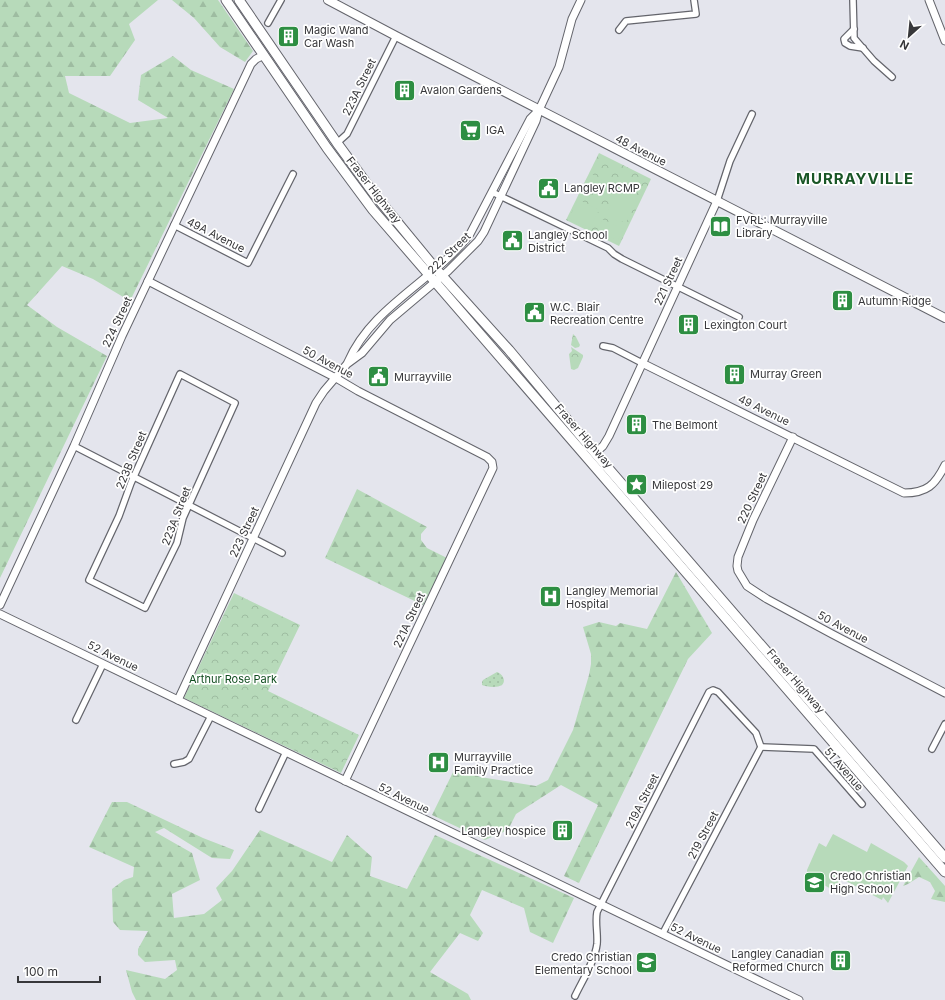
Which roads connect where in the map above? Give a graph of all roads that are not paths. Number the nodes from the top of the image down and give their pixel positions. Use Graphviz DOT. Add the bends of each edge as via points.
graph roads {
  1 [pos="226,0"];
  2 [pos="239,0"];
  3 [pos="281,0"];
  4 [pos="328,0"];
  5 [pos="581,0"];
  6 [pos="694,0"];
  7 [pos="853,0"];
  8 [pos="929,0"];
  9 [pos="268,23"];
  10 [pos="854,29"];
  11 [pos="619,30"];
  12 [pos="396,36"];
  13 [pos="945,41"];
  14 [pos="863,48"];
  15 [pos="264,55"];
  16 [pos="892,77"];
  17 [pos="539,110"];
  18 [pos="752,114"];
  19 [pos="337,143"];
  20 [pos="293,174"];
  21 [pos="492,192"];
  22 [pos="501,196"];
  23 [pos="717,201"];
  24 [pos="174,225"];
  25 [pos="436,268"];
  26 [pos="428,274"];
  27 [pos="442,275"];
  28 [pos="148,280"];
  29 [pos="435,282"];
  30 [pos="677,286"];
  31 [pos="739,317"];
  32 [pos="945,318"];
  33 [pos="603,346"];
  34 [pos="642,363"];
  35 [pos="348,364"];
  36 [pos="336,378"];
  37 [pos="235,403"];
  38 [pos="793,437"];
  39 [pos="74,446"];
  40 [pos="595,453"];
  41 [pos="945,466"];
  42 [pos="493,468"];
  43 [pos="134,477"];
  44 [pos="190,505"];
  45 [pos="253,538"];
  46 [pos="282,553"];
  47 [pos="738,572"];
  48 [pos="120,595"];
  49 [pos="0,605"];
  50 [pos="0,614"];
  51 [pos="103,664"];
  52 [pos="945,692"];
  53 [pos="178,700"];
  54 [pos="211,716"];
  55 [pos="76,720"];
  56 [pos="945,724"];
  57 [pos="761,746"];
  58 [pos="932,749"];
  59 [pos="286,752"];
  60 [pos="174,764"];
  61 [pos="345,781"];
  62 [pos="862,804"];
  63 [pos="259,810"];
  64 [pos="945,858"];
  65 [pos="945,872"];
  66 [pos="601,904"];
  67 [pos="663,934"];
  68 [pos="575,996"];
  69 [pos="799,1000"];
  1 -- 15 [label="main road, Fraser Highway"];
  2 -- 19 [label="main road, Fraser Highway"];
  3 -- 9 [label="street"];
  4 -- 12 [label="main road, 48 Avenue"];
  5 -- 17 [label="street, 222 Street" via="572,19 558,72"];
  6 -- 11 [label="street" via="696,14 626,21"];
  7 -- 10 [label="street"];
  8 -- 13 [label="street"];
  10 -- 14 [label="street" via="854,38"];
  10 -- 14 [label="street" via="844,39 845,43"];
  12 -- 17 [label="main road, 48 Avenue"];
  12 -- 19 [label="street, 223A Street" via="347,134"];
  14 -- 16 [label="street"];
  15 -- 24 [label="street, 224 Street" via="251,64"];
  15 -- 26 [label="main road, Fraser Highway" via="360,194"];
  17 -- 21 [label="street, 222 Street" via="530,119"];
  17 -- 22 [label="street, 222 Street"];
  17 -- 23 [label="main road, 48 Avenue"];
  18 -- 23 [label="street, 221 Street" via="730,161"];
  19 -- 25 [label="main road, Fraser Highway" via="375,195"];
  20 -- 24 [label="street, 49A Avenue" via="248,262"];
  21 -- 22 [label="street"];
  21 -- 25 [label="street, 222 Street" via="470,234"];
  22 -- 27 [label="street, 222 Street" via="478,241"];
  22 -- 30 [label="street" via="608,248 622,259"];
  23 -- 30 [label="street, 221 Street"];
  23 -- 32 [label="main road, 48 Avenue"];
  24 -- 28 [label="street, 224 Street"];
  25 -- 26 [label="street, 222 Street"];
  25 -- 27 [label="main road, Fraser Highway"];
  26 -- 29 [label="main road, Fraser Highway"];
  26 -- 35 [label="street, 222 Street" via="372,325 355,347"];
  27 -- 29 [label="street, 222 Street"];
  27 -- 40 [label="main road, Fraser Highway"];
  28 -- 36 [label="street, 50 Avenue"];
  28 -- 39 [label="street, 224 Street"];
  29 -- 35 [label="street, 222 Street" via="390,320 362,353"];
  29 -- 65 [label="main road, Fraser Highway"];
  30 -- 31 [label="street"];
  30 -- 34 [label="street, 221 Street"];
  33 -- 34 [label="street, 49 Avenue" via="613,348"];
  34 -- 38 [label="street, 49 Avenue"];
  34 -- 40 [label="street, 221 Street" via="605,444"];
  35 -- 36 [label="street, 222 Street"];
  36 -- 42 [label="street, 50 Avenue" via="487,456"];
  36 -- 45 [label="street, 223 Street" via="316,403"];
  37 -- 43 [label="street, 223B Street" via="180,374"];
  37 -- 44 [label="street, 223A Street"];
  38 -- 41 [label="street, 49 Avenue" via="904,493 916,493 929,488"];
  38 -- 47 [label="street, 220 Street" via="753,520 738,557"];
  39 -- 43 [label="street"];
  39 -- 49 [label="street, 224 Street"];
  40 -- 64 [label="main road, Fraser Highway"];
  42 -- 61 [label="street, 221A Street"];
  43 -- 44 [label="street"];
  43 -- 48 [label="street, 223B Street" via="89,580"];
  44 -- 45 [label="street"];
  44 -- 48 [label="street, 223A Street" via="183,518 177,543 146,608"];
  45 -- 46 [label="street"];
  45 -- 53 [label="street, 223 Street"];
  47 -- 52 [label="street, 50 Avenue" via="746,586 767,599"];
  50 -- 51 [label="street, 52 Avenue"];
  51 -- 53 [label="street, 52 Avenue"];
  51 -- 55 [label="street"];
  53 -- 54 [label="street, 52 Avenue"];
  54 -- 59 [label="street, 52 Avenue"];
  54 -- 60 [label="street" via="190,759"];
  56 -- 58 [label="street"];
  57 -- 62 [label="street, 51 Avenue" via="814,749"];
  57 -- 66 [label="street, 219A Street" via="756,732 718,692 709,692"];
  57 -- 67 [label="street, 219 Street"];
  59 -- 61 [label="street, 52 Avenue"];
  59 -- 63 [label="street"];
  61 -- 66 [label="street, 52 Avenue"];
  66 -- 67 [label="street, 52 Avenue"];
  66 -- 68 [label="street, 219A Street" via="596,918 596,952"];
  67 -- 69 [label="street, 52 Avenue"];
}
